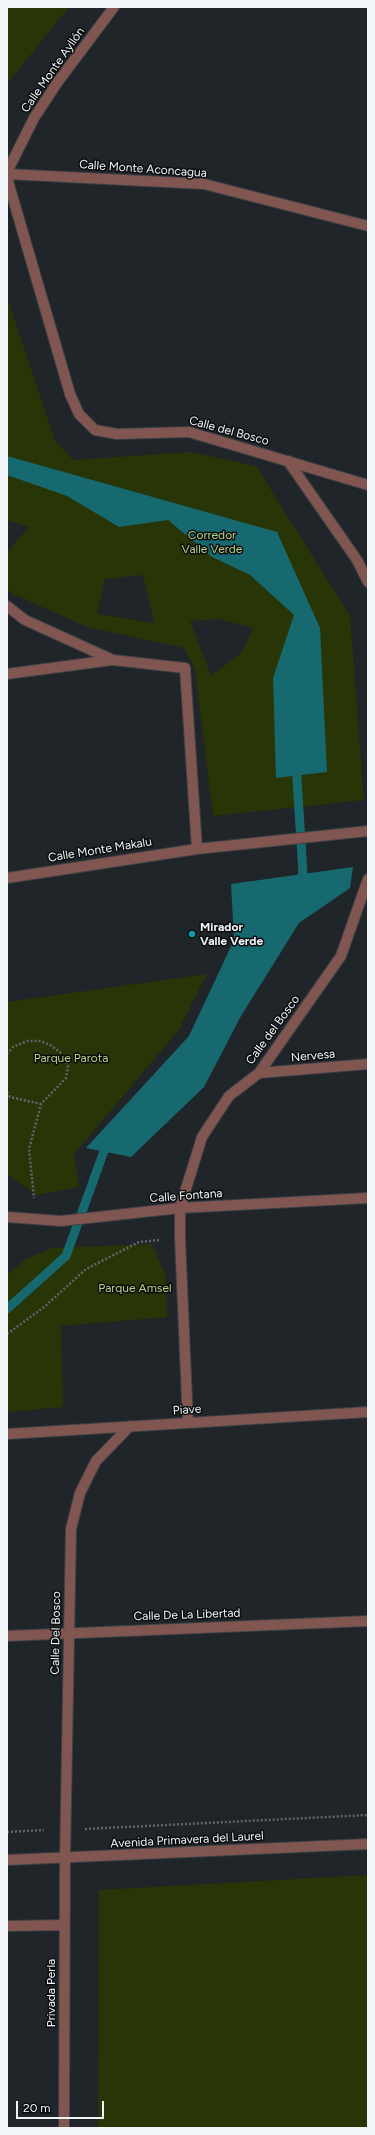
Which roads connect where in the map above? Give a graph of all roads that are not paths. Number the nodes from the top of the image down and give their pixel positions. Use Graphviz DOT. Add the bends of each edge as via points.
graph roads {
  1 [pos="114,7"];
  2 [pos="7,173"];
  3 [pos="7,178"];
  4 [pos="368,226"];
  5 [pos="288,461"];
  6 [pos="368,485"];
  7 [pos="368,582"];
  8 [pos="7,606"];
  9 [pos="113,660"];
  10 [pos="7,674"];
  11 [pos="368,831"];
  12 [pos="197,849"];
  13 [pos="7,878"];
  14 [pos="368,879"];
  15 [pos="368,1064"];
  16 [pos="259,1073"];
  17 [pos="368,1198"];
  18 [pos="180,1208"];
  19 [pos="7,1218"];
  20 [pos="368,1412"];
  21 [pos="188,1422"];
  22 [pos="130,1426"];
  23 [pos="7,1434"];
  24 [pos="368,1621"];
  25 [pos="68,1633"];
  26 [pos="7,1636"];
  27 [pos="368,1844"];
  28 [pos="65,1858"];
  29 [pos="7,1860"];
  30 [pos="64,1925"];
  31 [pos="7,1926"];
  32 [pos="64,2128"];
  1 -- 2 [label="street, Calle Monte Ayllón" via="34,118"];
  2 -- 4 [label="street, Calle Monte Aconcagua" via="204,184"];
  3 -- 5 [label="street, Calle del Bosco" via="70,394 79,414 95,430 118,434 189,432"];
  5 -- 6 [label="street, Calle del Bosco"];
  5 -- 7 [label="street" via="357,560"];
  8 -- 9 [label="street" via="24,620"];
  9 -- 10 [label="street"];
  9 -- 12 [label="street" via="186,668"];
  11 -- 12 [label="street, Calle Monte Makalu"];
  12 -- 13 [label="street, Calle Monte Makalu"];
  14 -- 16 [label="street, Calle del Bosco" via="342,956"];
  15 -- 16 [label="street, Nervesa"];
  16 -- 18 [label="street, Calle del Bosco" via="229,1096 202,1137"];
  17 -- 18 [label="street, Calle Fontana"];
  18 -- 19 [label="street, Calle Fontana" via="61,1221"];
  18 -- 21 [label="street, Calle del Bosco"];
  20 -- 21 [label="street, Piave"];
  21 -- 22 [label="street, Piave"];
  22 -- 23 [label="street, Piave"];
  22 -- 25 [label="street, Calle Del Bosco" via="96,1461 80,1493 71,1529"];
  24 -- 25 [label="street, Calle De La Libertad"];
  25 -- 26 [label="street, Calle De La Libertad"];
  25 -- 28 [label="street, Calle Del Bosco"];
  27 -- 28 [label="street, Avenida Primavera del Laurel"];
  28 -- 29 [label="street, Avenida Primavera del Laurel"];
  28 -- 30 [label="street, Privada Perla"];
  30 -- 31 [label="street"];
  30 -- 32 [label="street, Privada Perla"];
}
